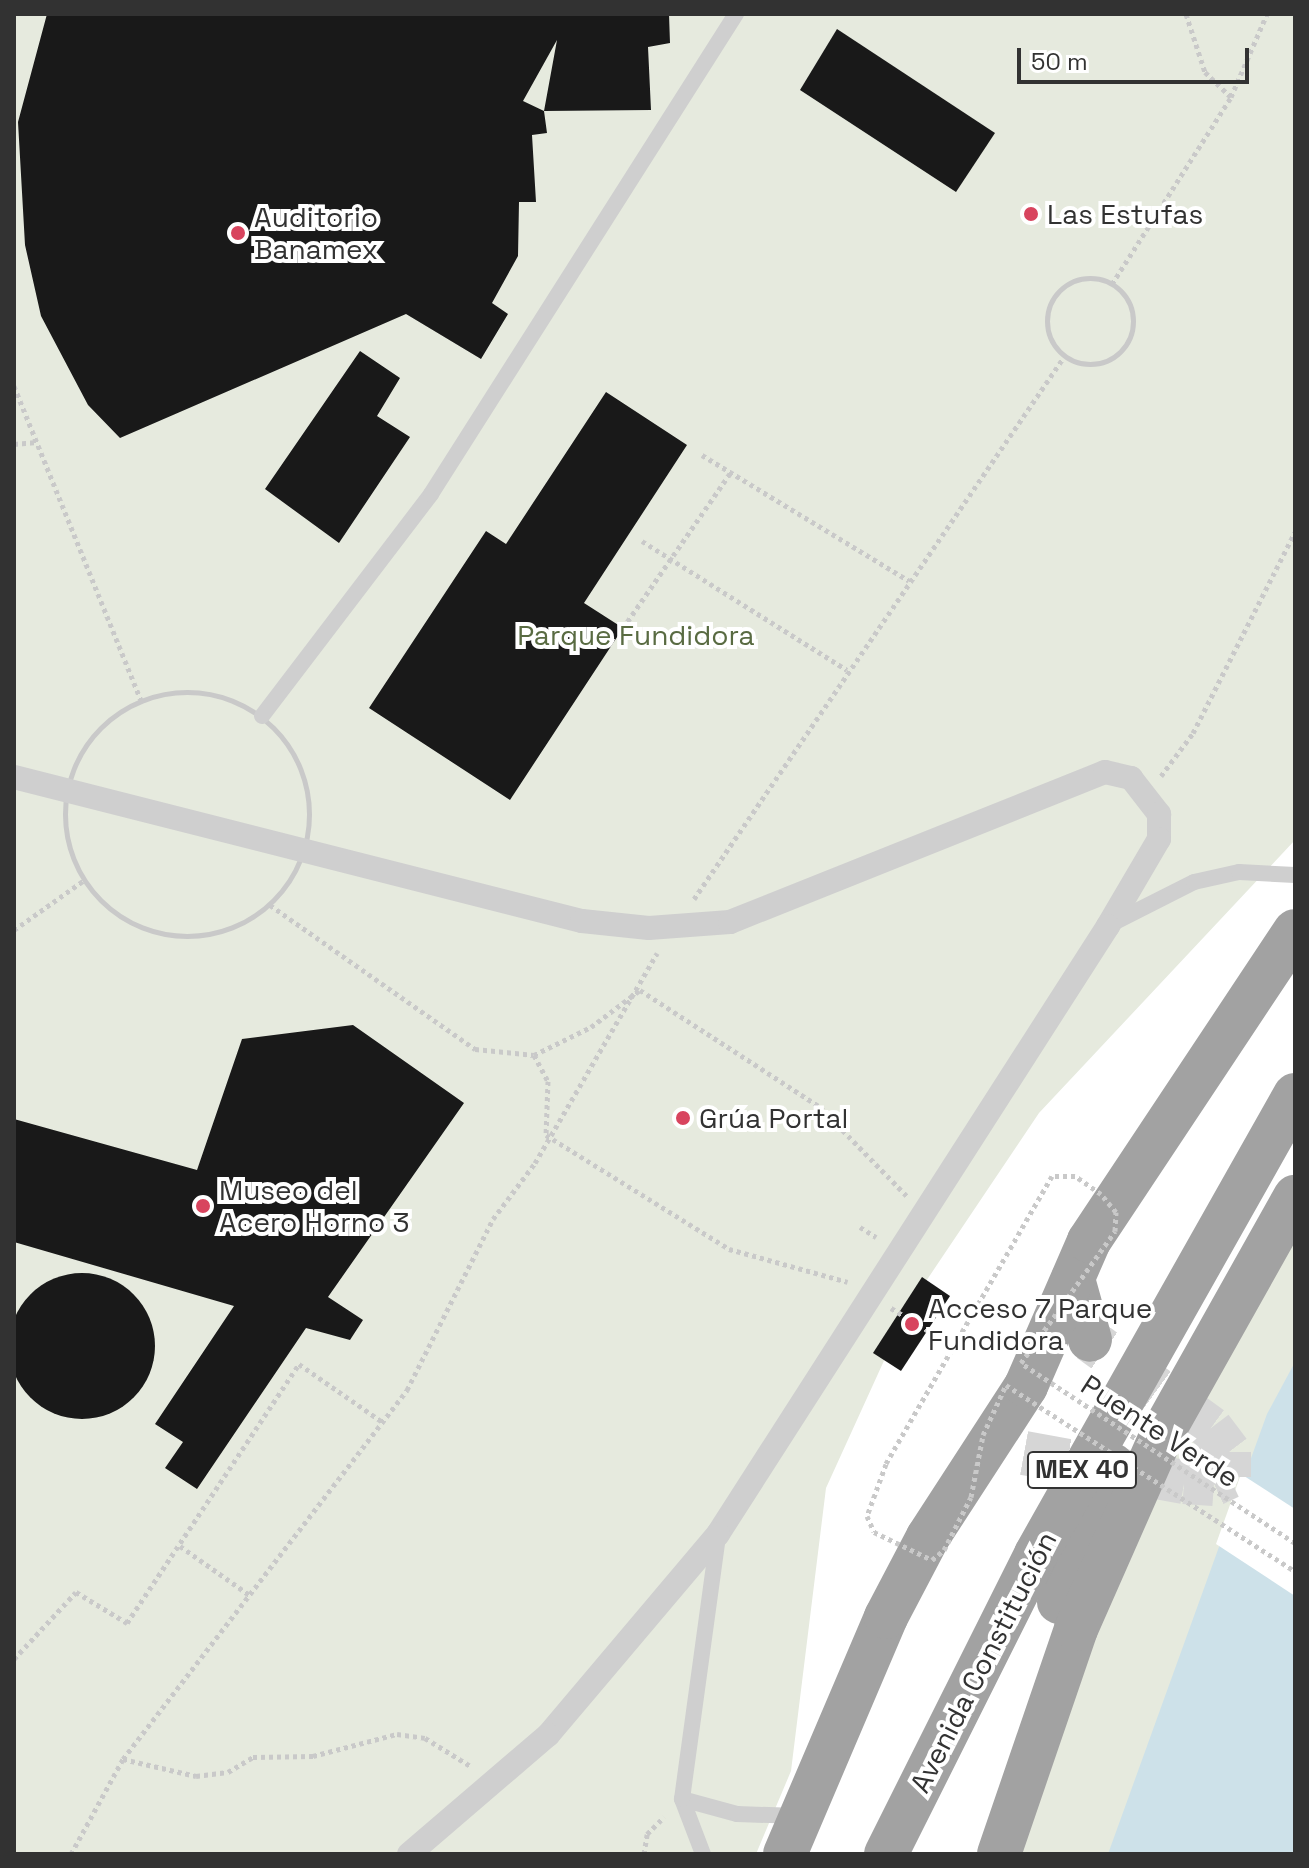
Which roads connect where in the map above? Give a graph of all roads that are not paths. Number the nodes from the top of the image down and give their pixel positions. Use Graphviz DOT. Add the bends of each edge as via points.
graph roads {
  1 [pos="736,14"];
  2 [pos="262,716"];
  3 [pos="14,777"];
  4 [pos="1295,875"];
  5 [pos="1108,926"];
  6 [pos="1295,931"];
  7 [pos="1295,1095"];
  8 [pos="1295,1197"];
  9 [pos="1073,1279"];
  10 [pos="1187,1281"];
  11 [pos="1090,1340"];
  12 [pos="1024,1453"];
  13 [pos="973,1466"];
  14 [pos="718,1534"];
  15 [pos="682,1799"];
  16 [pos="794,1835"];
  17 [pos="409,1854"];
  18 [pos="703,1854"];
  19 [pos="886,1854"];
  20 [pos="990,1854"];
  21 [pos="999,1854"];
  1 -- 2 [label="lane" via="431,494"];
  3 -- 5 [label="street" via="582,921 673,926 730,922 1105,772 1131,778 1148,793 1159,814 1159,839"];
  4 -- 5 [label="lane" via="1239,872 1194,882"];
  5 -- 14 [label="street"];
  6 -- 9 [label="highway" via="1121,1187"];
  7 -- 10 [label="highway, Avenida Constitución / MEX 40"];
  8 -- 21 [label="highway, MEX 40" via="1162,1434 1076,1629"];
  9 -- 11 [label="highway"];
  9 -- 13 [label="highway" via="1026,1386"];
  10 -- 19 [label="highway, Avenida Constitución / MEX 40" via="1036,1554"];
  10 -- 20 [label="highway" via="1045,1640"];
  12 -- 13 [label="highway"];
  13 -- 16 [label="highway" via="886,1617"];
  14 -- 15 [label="lane"];
  14 -- 17 [label="street" via="601,1678 496,1783"];
  15 -- 16 [label="lane"];
  15 -- 18 [label="lane"];
}
